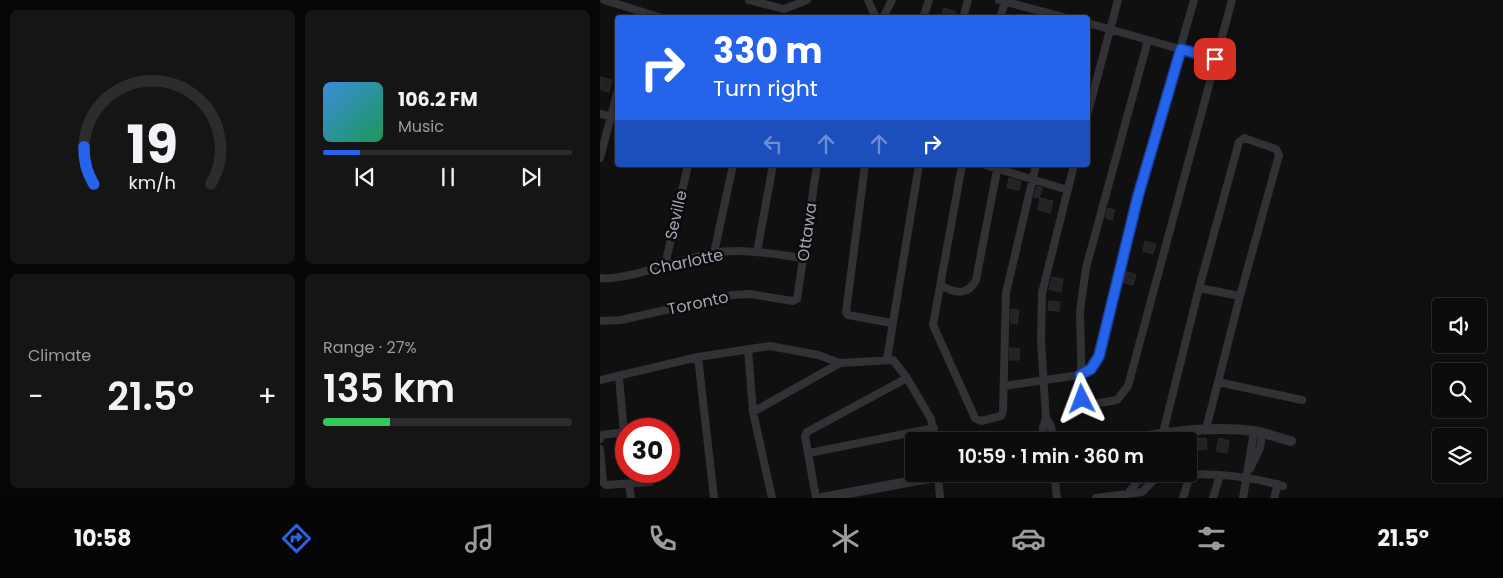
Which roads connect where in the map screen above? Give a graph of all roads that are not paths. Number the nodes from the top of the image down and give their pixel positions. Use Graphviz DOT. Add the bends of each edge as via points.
graph roads {
  1 [pos="604,0"];
  2 [pos="749,0"];
  3 [pos="780,0"];
  4 [pos="807,0"];
  5 [pos="868,0"];
  6 [pos="892,0"];
  7 [pos="929,0"];
  8 [pos="968,0"];
  9 [pos="1118,0"];
  10 [pos="1194,0"];
  11 [pos="1232,0"];
  12 [pos="1002,1"];
  13 [pos="780,8"];
  14 [pos="1038,14"];
  15 [pos="652,15"];
  16 [pos="875,15"];
  17 [pos="884,15"];
  18 [pos="924,15"];
  19 [pos="964,15"];
  20 [pos="1000,15"];
  21 [pos="1090,24"];
  22 [pos="1109,30"];
  23 [pos="1148,40"];
  24 [pos="1181,49"];
  25 [pos="1215,59"];
  26 [pos="1090,104"];
  27 [pos="600,114"];
  28 [pos="614,117"];
  29 [pos="600,158"];
  30 [pos="688,167"];
  31 [pos="733,167"];
  32 [pos="773,167"];
  33 [pos="817,167"];
  34 [pos="866,167"];
  35 [pos="919,167"];
  36 [pos="962,167"];
  37 [pos="998,167"];
  38 [pos="1035,167"];
  39 [pos="1074,167"];
  40 [pos="1032,180"];
  41 [pos="1068,190"];
  42 [pos="757,252"];
  43 [pos="714,253"];
  44 [pos="803,258"];
  45 [pos="665,265"];
  46 [pos="600,278"];
  47 [pos="942,286"];
  48 [pos="1199,288"];
  49 [pos="1240,296"];
  50 [pos="797,300"];
  51 [pos="600,321"];
  52 [pos="892,323"];
  53 [pos="748,350"];
  54 [pos="698,358"];
  55 [pos="887,359"];
  56 [pos="840,363"];
  57 [pos="1080,375"];
  58 [pos="619,377"];
  59 [pos="907,378"];
  60 [pos="600,380"];
  61 [pos="1043,380"];
  62 [pos="1218,382"];
  63 [pos="1004,386"];
  64 [pos="1302,400"];
  65 [pos="753,412"];
  66 [pos="623,418"];
  67 [pos="1046,418"];
  68 [pos="934,428"];
  69 [pos="1206,430"];
  70 [pos="934,432"];
  71 [pos="1043,432"];
  72 [pos="1053,432"];
  73 [pos="1162,432"];
  74 [pos="1177,432"];
  75 [pos="1258,432"];
  76 [pos="615,434"];
  77 [pos="600,439"];
  78 [pos="1291,441"];
  79 [pos="600,449"];
  80 [pos="809,452"];
  81 [pos="1197,475"];
  82 [pos="1220,475"];
  83 [pos="1249,475"];
  84 [pos="905,482"];
  85 [pos="939,482"];
  86 [pos="1055,482"];
  87 [pos="1137,482"];
  88 [pos="1188,482"];
  89 [pos="643,483"];
  90 [pos="629,485"];
  91 [pos="631,498"];
  92 [pos="714,498"];
  93 [pos="772,498"];
  94 [pos="816,498"];
  95 [pos="822,498"];
  96 [pos="940,498"];
  97 [pos="1057,498"];
  98 [pos="1096,498"];
  99 [pos="1183,498"];
  100 [pos="1213,498"];
  101 [pos="1243,498"];
  102 [pos="1274,498"];
  1 -- 15 [label="street"];
  2 -- 13 [label="street"];
  3 -- 13 [label="street"];
  4 -- 13 [label="street"];
  5 -- 16 [label="street"];
  6 -- 17 [label="street"];
  7 -- 18 [label="street"];
  8 -- 19 [label="street"];
  9 -- 22 [label="street"];
  10 -- 24 [label="street"];
  11 -- 25 [label="street"];
  12 -- 14 [label="street"];
  12 -- 20 [label="street"];
  21 -- 22 [label="street"];
  22 -- 23 [label="street"];
  22 -- 26 [label="street"];
  23 -- 24 [label="street"];
  23 -- 57 [label="street" via="1086,268 1080,311"];
  24 -- 25 [label="street"];
  24 -- 57 [label="street" via="1138,196 1099,356 1091,369"];
  25 -- 57 [label="street" via="1128,386 1117,400 1088,405 1082,399"];
  27 -- 28 [label="street"];
  28 -- 29 [label="street"];
  30 -- 45 [label="street, Seville"];
  31 -- 43 [label="street"];
  32 -- 42 [label="street"];
  33 -- 44 [label="street, Ottawa"];
  34 -- 52 [label="street" via="846,312"];
  35 -- 52 [label="street"];
  36 -- 47 [label="street" via="942,269"];
  37 -- 40 [label="street"];
  37 -- 47 [label="street" via="976,280 965,292 951,291"];
  38 -- 40 [label="street"];
  39 -- 41 [label="street"];
  40 -- 41 [label="street"];
  40 -- 63 [label="street" via="1006,294"];
  41 -- 61 [label="street" via="1042,293"];
  42 -- 43 [label="street, Charlotte"];
  42 -- 44 [label="street, Charlotte"];
  43 -- 45 [label="street, Charlotte"];
  44 -- 50 [label="street, Ottawa"];
  45 -- 46 [label="street, Charlotte" via="617,278"];
  47 -- 63 [label="street" via="933,325 975,418 981,421 1001,416"];
  48 -- 49 [label="street"];
  48 -- 49 [label="street" via="1238,142 1244,138 1276,149 1279,155"];
  48 -- 73 [label="street"];
  49 -- 62 [label="street"];
  50 -- 51 [label="street, Toronto" via="732,295 621,320"];
  52 -- 55 [label="street"];
  53 -- 54 [label="street"];
  53 -- 56 [label="street" via="770,346 818,355"];
  53 -- 65 [label="street"];
  54 -- 58 [label="street"];
  54 -- 92 [label="street"];
  55 -- 56 [label="street"];
  55 -- 59 [label="street" via="897,363"];
  56 -- 65 [label="street"];
  57 -- 61 [label="street"];
  58 -- 60 [label="street"];
  58 -- 66 [label="street"];
  59 -- 68 [label="street" via="932,419"];
  59 -- 80 [label="street" via="806,432"];
  61 -- 63 [label="street"];
  61 -- 67 [label="street"];
  62 -- 64 [label="street"];
  62 -- 69 [label="street"];
  65 -- 93 [label="street"];
  67 -- 71 [label="street"];
  67 -- 72 [label="street"];
  68 -- 70 [label="street"];
  68 -- 80 [label="street"];
  69 -- 74 [label="street"];
  69 -- 75 [label="street"];
  75 -- 78 [label="street"];
  75 -- 83 [label="street" via="1260,448"];
  76 -- 77 [label="street"];
  79 -- 90 [label="street" via="603,482 606,485"];
  80 -- 94 [label="street"];
  81 -- 82 [label="street"];
  82 -- 83 [label="street"];
  82 -- 100 [label="street"];
  83 -- 101 [label="street"];
  83 -- 102 [label="street" via="1280,485"];
  84 -- 95 [label="street"];
  85 -- 96 [label="street"];
  86 -- 97 [label="street"];
  87 -- 98 [label="street" via="1129,492"];
  88 -- 99 [label="street"];
  89 -- 90 [label="street"];
  90 -- 91 [label="street"];
}
